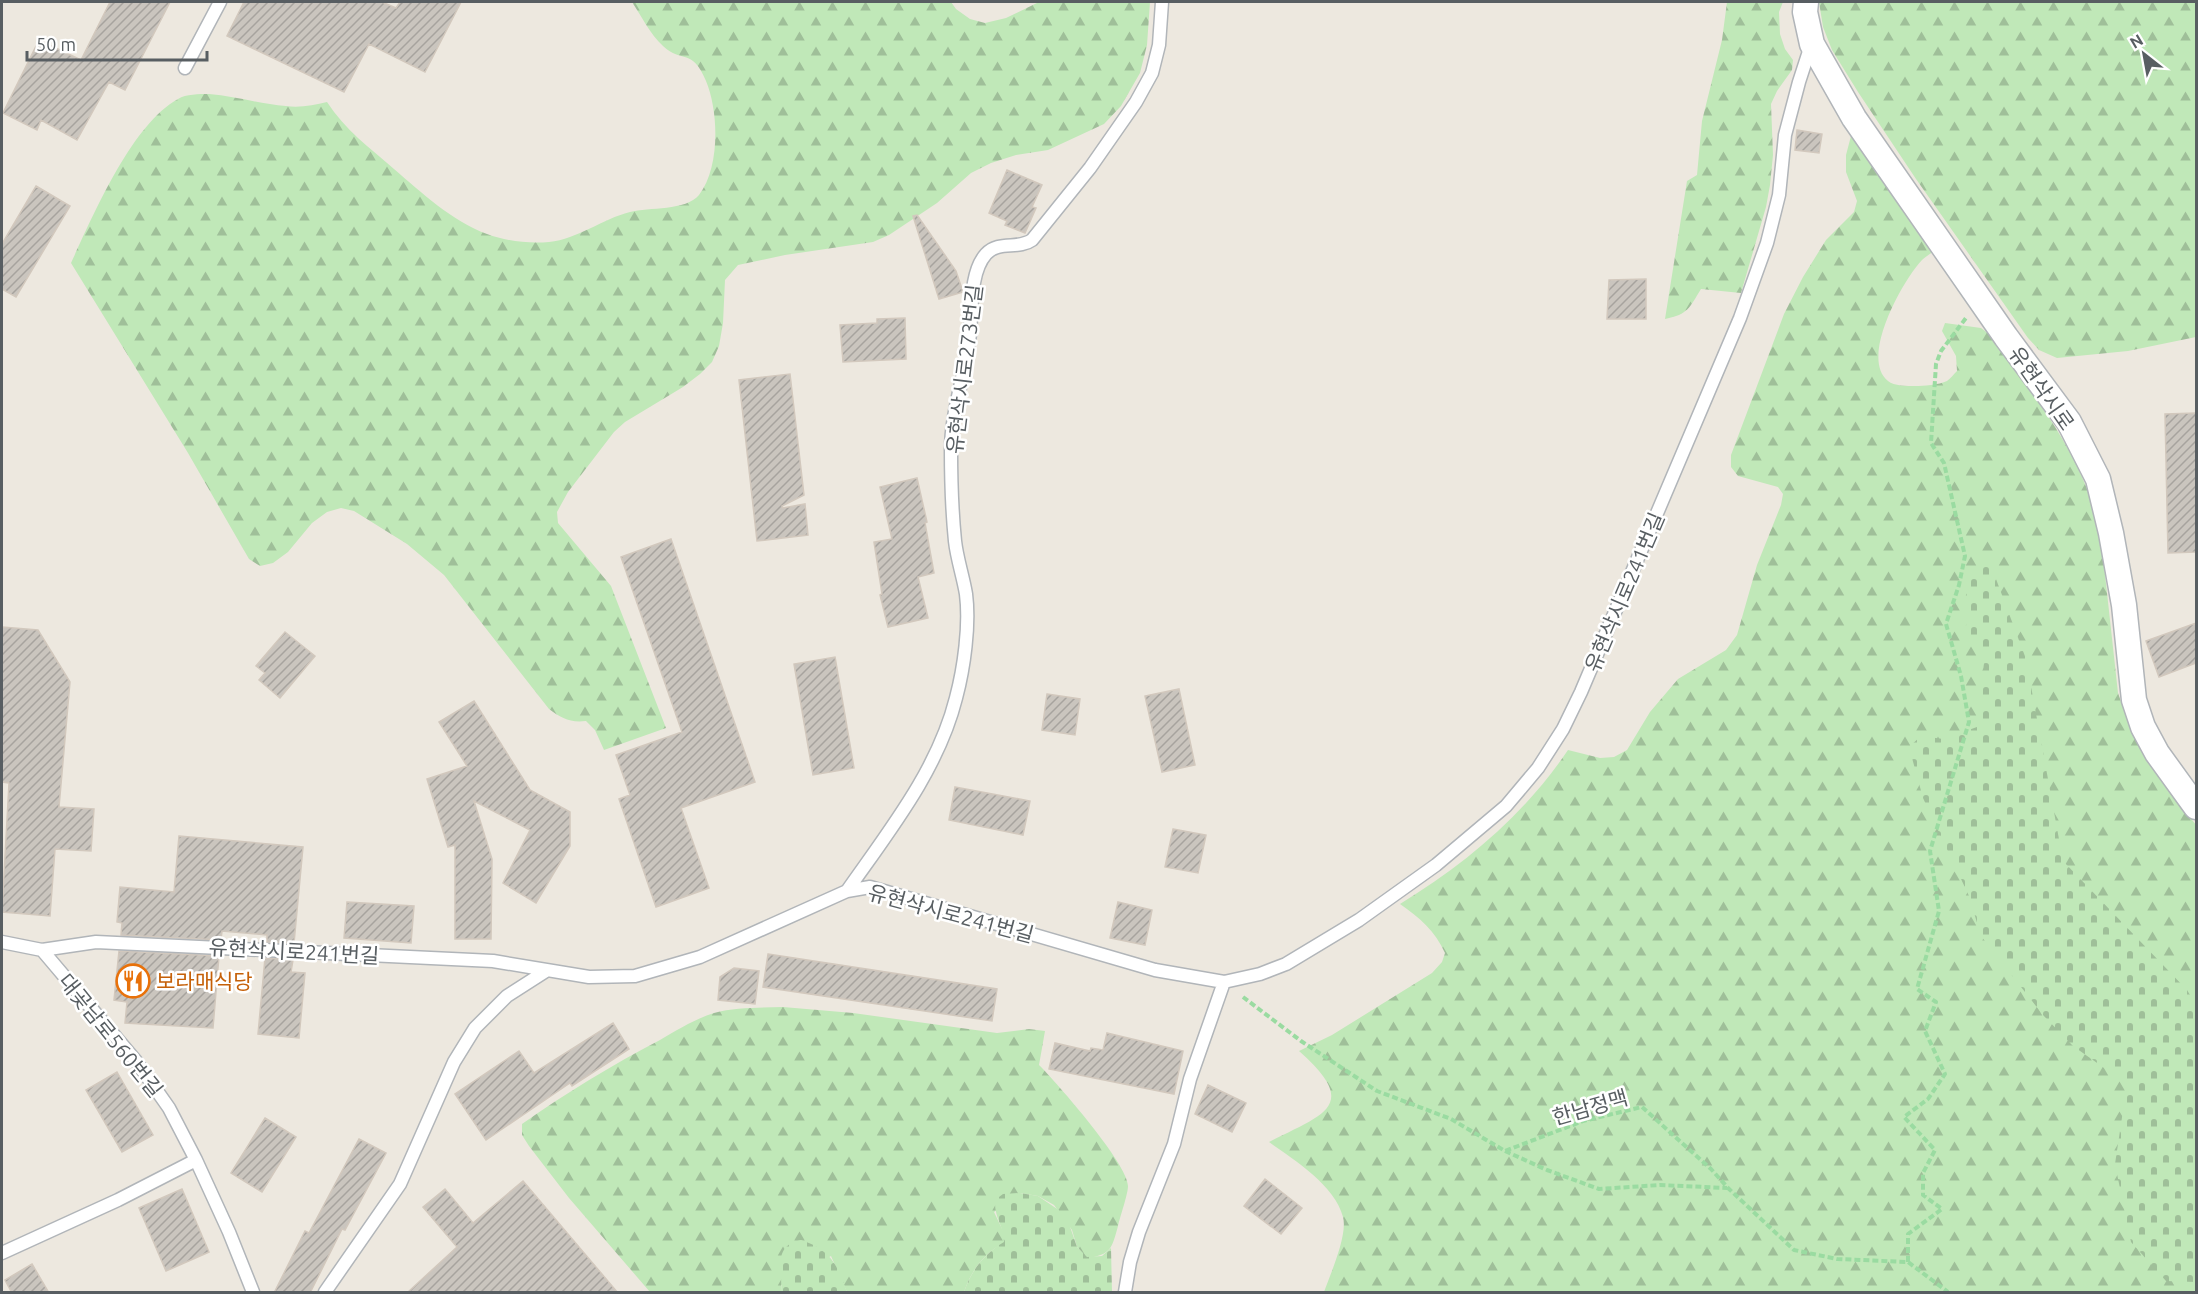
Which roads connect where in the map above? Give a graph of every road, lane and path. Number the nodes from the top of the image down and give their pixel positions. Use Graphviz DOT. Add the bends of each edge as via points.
graph roads {
  1 [pos="220,2"];
  2 [pos="1162,2"];
  3 [pos="1806,2"];
  4 [pos="1812,44"];
  5 [pos="185,68"];
  6 [pos="1981,299"];
  7 [pos="2196,807"];
  8 [pos="847,891"];
  9 [pos="2,942"];
  10 [pos="42,950"];
  11 [pos="546,971"];
  12 [pos="1224,982"];
  13 [pos="1505,1151"];
  14 [pos="196,1160"];
  15 [pos="1728,1188"];
  16 [pos="2,1253"];
  17 [pos="1908,1262"];
  18 [pos="253,1293"];
  19 [pos="325,1293"];
  20 [pos="1125,1293"];
  21 [pos="1948,1293"];
  1 -- 5 [label="lane"];
  2 -- 8 [label="lane, 유현삭시로273번길" via="1159,45 1152,73 1136,102 1032,240 988,252 977,273 951,447 955,543 967,621 956,698 939,750"];
  3 -- 4 [label="street, 유현삭시로"];
  4 -- 6 [label="street, 유현삭시로" via="1854,118"];
  4 -- 12 [label="lane, 유현삭시로241번길" via="1785,135 1779,195 1767,243 1740,318 1563,729 1538,768 1506,806 1436,865 1359,920 1286,964"];
  6 -- 7 [label="street, 유현삭시로" via="2069,422 2098,479 2122,595 2134,700 2157,753"];
  6 -- 17 [label="path" via="1941,351 1936,364 1931,443 1944,463 1965,556 1946,624 1969,722 1930,851 1939,911 1917,989 1936,1002 1925,1031 1945,1074 1928,1099 1904,1118 1935,1150 1923,1173 1923,1195 1942,1209 1908,1234"];
  8 -- 11 [label="lane, 유현삭시로241번길" via="700,957 635,976 589,977"];
  8 -- 12 [label="lane, 유현삭시로241번길" via="870,887 1155,970"];
  9 -- 10 [label="lane"];
  10 -- 11 [label="lane, 유현삭시로241번길" via="96,942 493,960"];
  10 -- 14 [label="lane, 대곶남로560번길" via="136,1061 169,1108"];
  11 -- 19 [label="lane" via="507,996 475,1028 454,1062 400,1184"];
  12 -- 13 [label="path" via="1301,1041 1377,1091 1450,1119"];
  12 -- 20 [label="lane" via="1190,1079 1174,1144 1138,1232"];
  13 -- 15 [label="path" via="1599,1189 1660,1185"];
  13 -- 15 [label="path, 한남정맥" via="1583,1121 1642,1107"];
  14 -- 16 [label="lane"];
  14 -- 18 [label="lane, 대곶남로560번길"];
  15 -- 17 [label="path, 한남정맥" via="1794,1250 1837,1259"];
  17 -- 21 [label="path"];
}
